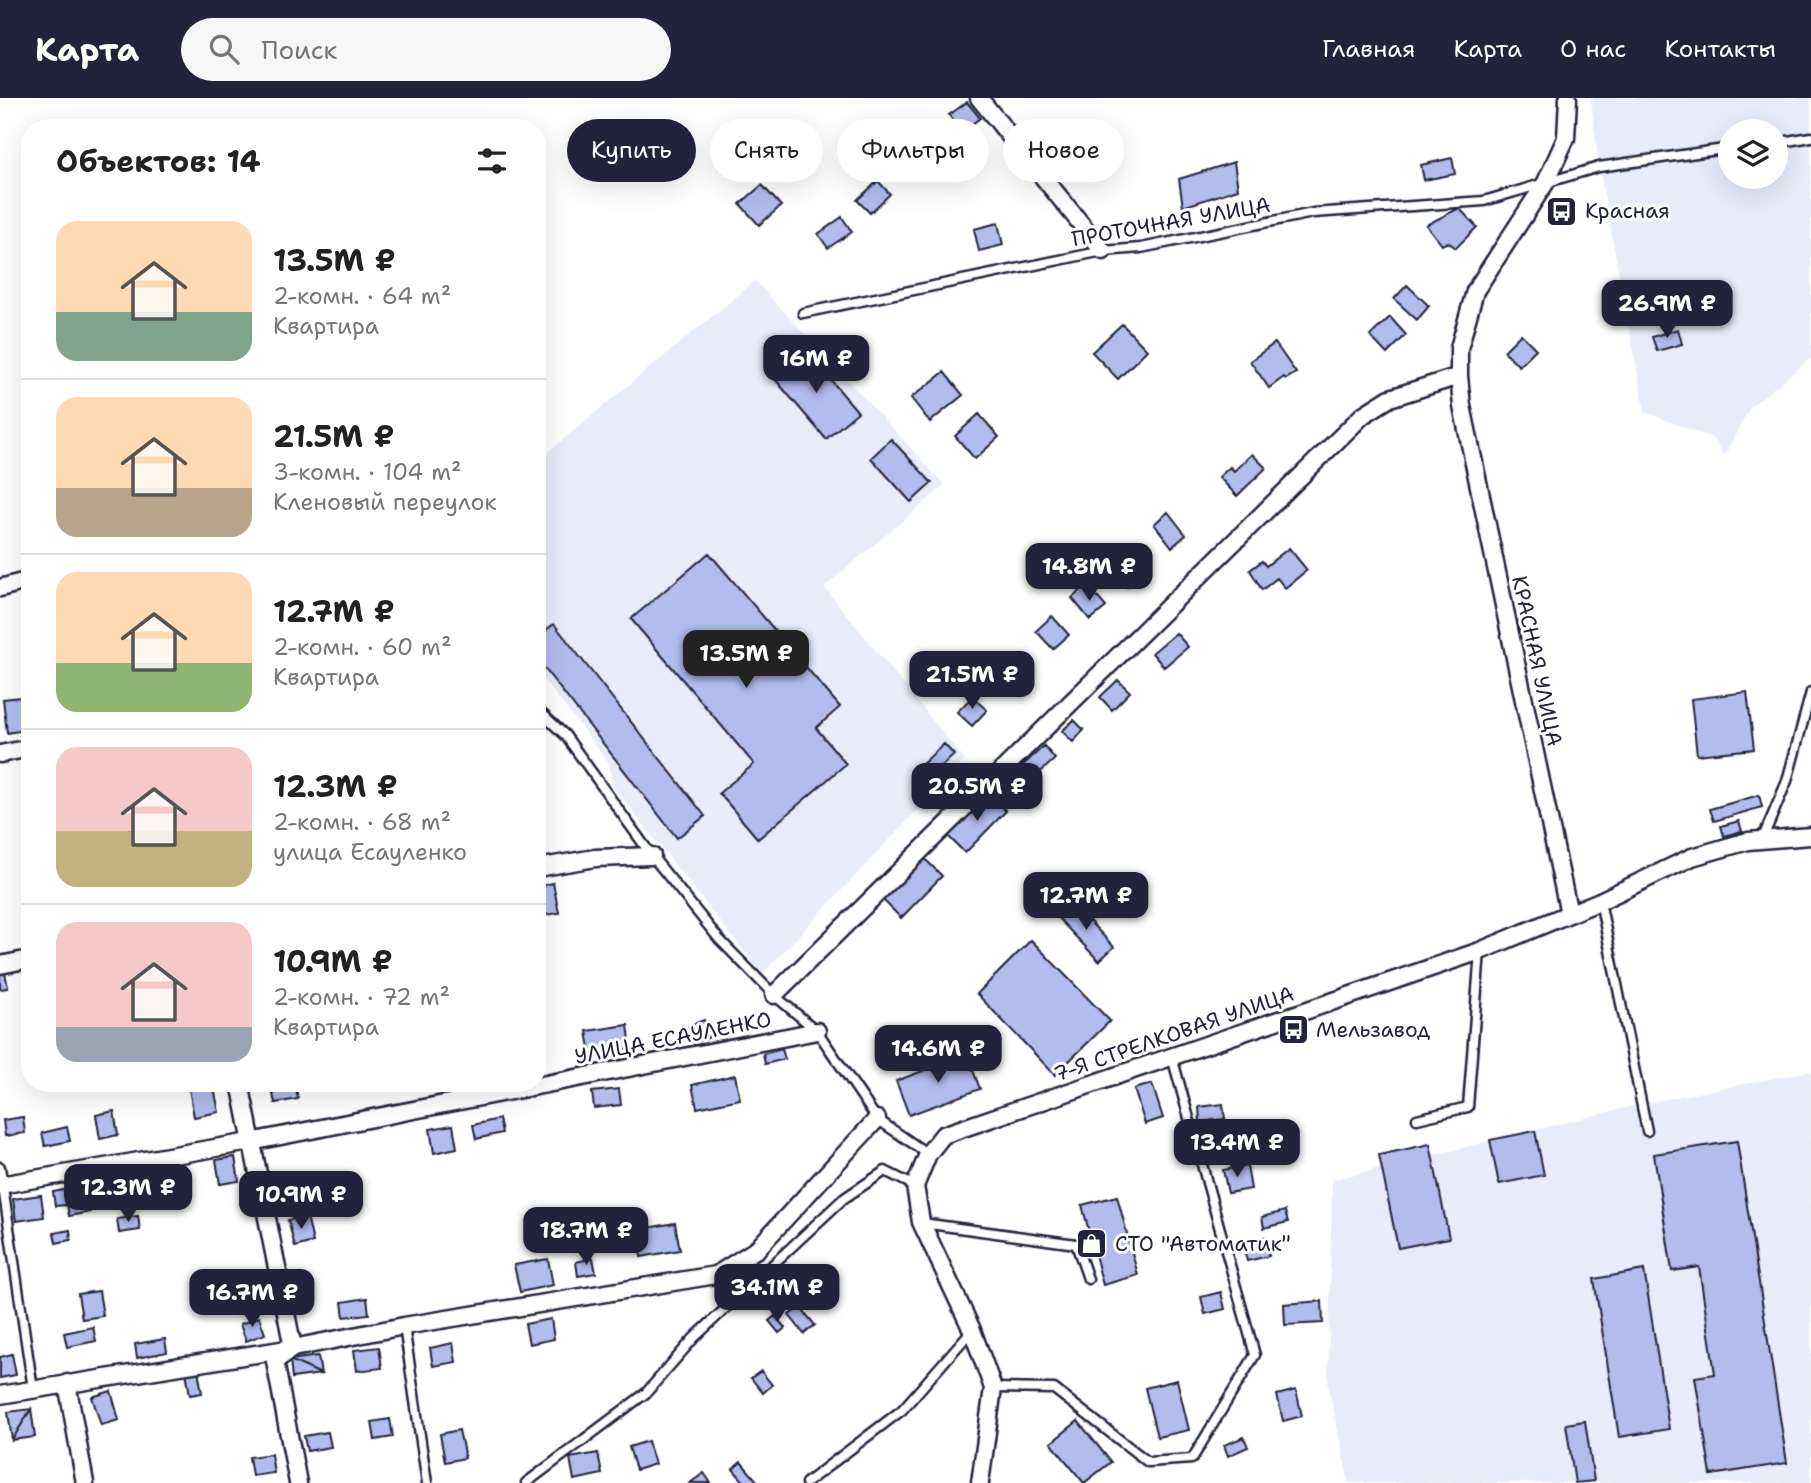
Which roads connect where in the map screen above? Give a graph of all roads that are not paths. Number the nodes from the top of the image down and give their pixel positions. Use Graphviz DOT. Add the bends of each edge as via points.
graph roads {
  1 [pos="979,98"];
  2 [pos="1568,98"];
  3 [pos="1811,136"];
  4 [pos="1788,141"];
  5 [pos="1718,150"];
  6 [pos="1546,182"];
  7 [pos="1103,251"];
  8 [pos="803,313"];
  9 [pos="1459,376"];
  10 [pos="21,582"];
  11 [pos="0,588"];
  12 [pos="1811,692"];
  13 [pos="546,717"];
  14 [pos="21,750"];
  15 [pos="0,754"];
  16 [pos="1811,836"];
  17 [pos="1762,840"];
  18 [pos="652,856"];
  19 [pos="546,866"];
  20 [pos="1600,901"];
  21 [pos="1569,914"];
  22 [pos="1480,951"];
  23 [pos="21,961"];
  24 [pos="0,965"];
  25 [pos="775,995"];
  26 [pos="817,1031"];
  27 [pos="1172,1057"];
  28 [pos="546,1084"];
  29 [pos="242,1092"];
  30 [pos="505,1092"];
  31 [pos="877,1119"];
  32 [pos="1417,1119"];
  33 [pos="1647,1131"];
  34 [pos="250,1142"];
  35 [pos="928,1154"];
  36 [pos="0,1167"];
  37 [pos="2,1185"];
  38 [pos="915,1186"];
  39 [pos="921,1222"];
  40 [pos="1088,1279"];
  41 [pos="404,1326"];
  42 [pos="972,1330"];
  43 [pos="293,1348"];
  44 [pos="67,1383"];
  45 [pos="993,1388"];
  46 [pos="33,1389"];
  47 [pos="0,1395"];
  48 [pos="85,1483"];
  49 [pos="298,1483"];
  50 [pos="427,1483"];
  51 [pos="526,1483"];
  52 [pos="806,1483"];
  53 [pos="980,1483"];
  1 -- 7 [label="street"];
  2 -- 6 [label="street, КРАСНАЯ УЛИЦА" via="1566,138"];
  3 -- 4 [label="lane"];
  5 -- 6 [label="lane, ПРОТОЧНАЯ УЛИЦА" via="1599,167"];
  6 -- 7 [label="lane, ПРОТОЧНАЯ УЛИЦА" via="1484,201 1313,213 1141,248"];
  6 -- 9 [label="street, КРАСНАЯ УЛИЦА" via="1475,292 1459,348"];
  7 -- 8 [label="lane, ПРОТОЧНАЯ УЛИЦА"];
  9 -- 21 [label="street, КРАСНАЯ УЛИЦА"];
  9 -- 25 [label="street" via="1390,398 1363,415"];
  10 -- 11 [label="street"];
  12 -- 17 [label="lane" via="1787,781"];
  13 -- 18 [label="lane" via="565,735"];
  14 -- 15 [label="street"];
  16 -- 17 [label="street"];
  17 -- 20 [label="street" via="1692,857"];
  18 -- 19 [label="street" via="595,858"];
  18 -- 25 [label="lane" via="719,939"];
  20 -- 21 [label="street"];
  20 -- 33 [label="lane"];
  21 -- 22 [label="street, 7-Я СТРЕЛКОВАЯ УЛИЦА"];
  22 -- 27 [label="street, 7-Я СТРЕЛКОВАЯ УЛИЦА"];
  22 -- 32 [label="lane" via="1468,1107"];
  23 -- 24 [label="street"];
  25 -- 26 [label="lane"];
  26 -- 28 [label="street, УЛИЦА ЕСАУЛЕНКО"];
  26 -- 31 [label="lane"];
  27 -- 35 [label="street, 7-Я СТРЕЛКОВАЯ УЛИЦА" via="943,1135"];
  27 -- 45 [label="lane" via="1255,1355 1192,1459 1148,1462 1054,1389"];
  29 -- 34 [label="street"];
  30 -- 34 [label="street, УЛИЦА ЕСАУЛЕНКО"];
  31 -- 35 [label="lane"];
  31 -- 41 [label="street" via="757,1249 716,1275"];
  34 -- 37 [label="street, УЛИЦА ЕСАУЛЕНКО"];
  34 -- 43 [label="street"];
  35 -- 38 [label="street, 7-Я СТРЕЛКОВАЯ УЛИЦА"];
  36 -- 37 [label="lane"];
  37 -- 46 [label="lane"];
  38 -- 39 [label="street"];
  38 -- 51 [label="lane" via="885,1171 843,1199 694,1338 646,1393"];
  39 -- 40 [label="lane" via="1076,1244"];
  39 -- 42 [label="street"];
  41 -- 43 [label="street"];
  41 -- 50 [label="lane"];
  42 -- 45 [label="street"];
  42 -- 52 [label="lane" via="902,1410"];
  43 -- 44 [label="street"];
  43 -- 49 [label="street" via="275,1361"];
  44 -- 46 [label="street"];
  44 -- 48 [label="street"];
  45 -- 53 [label="street"];
  46 -- 47 [label="street"];
}
